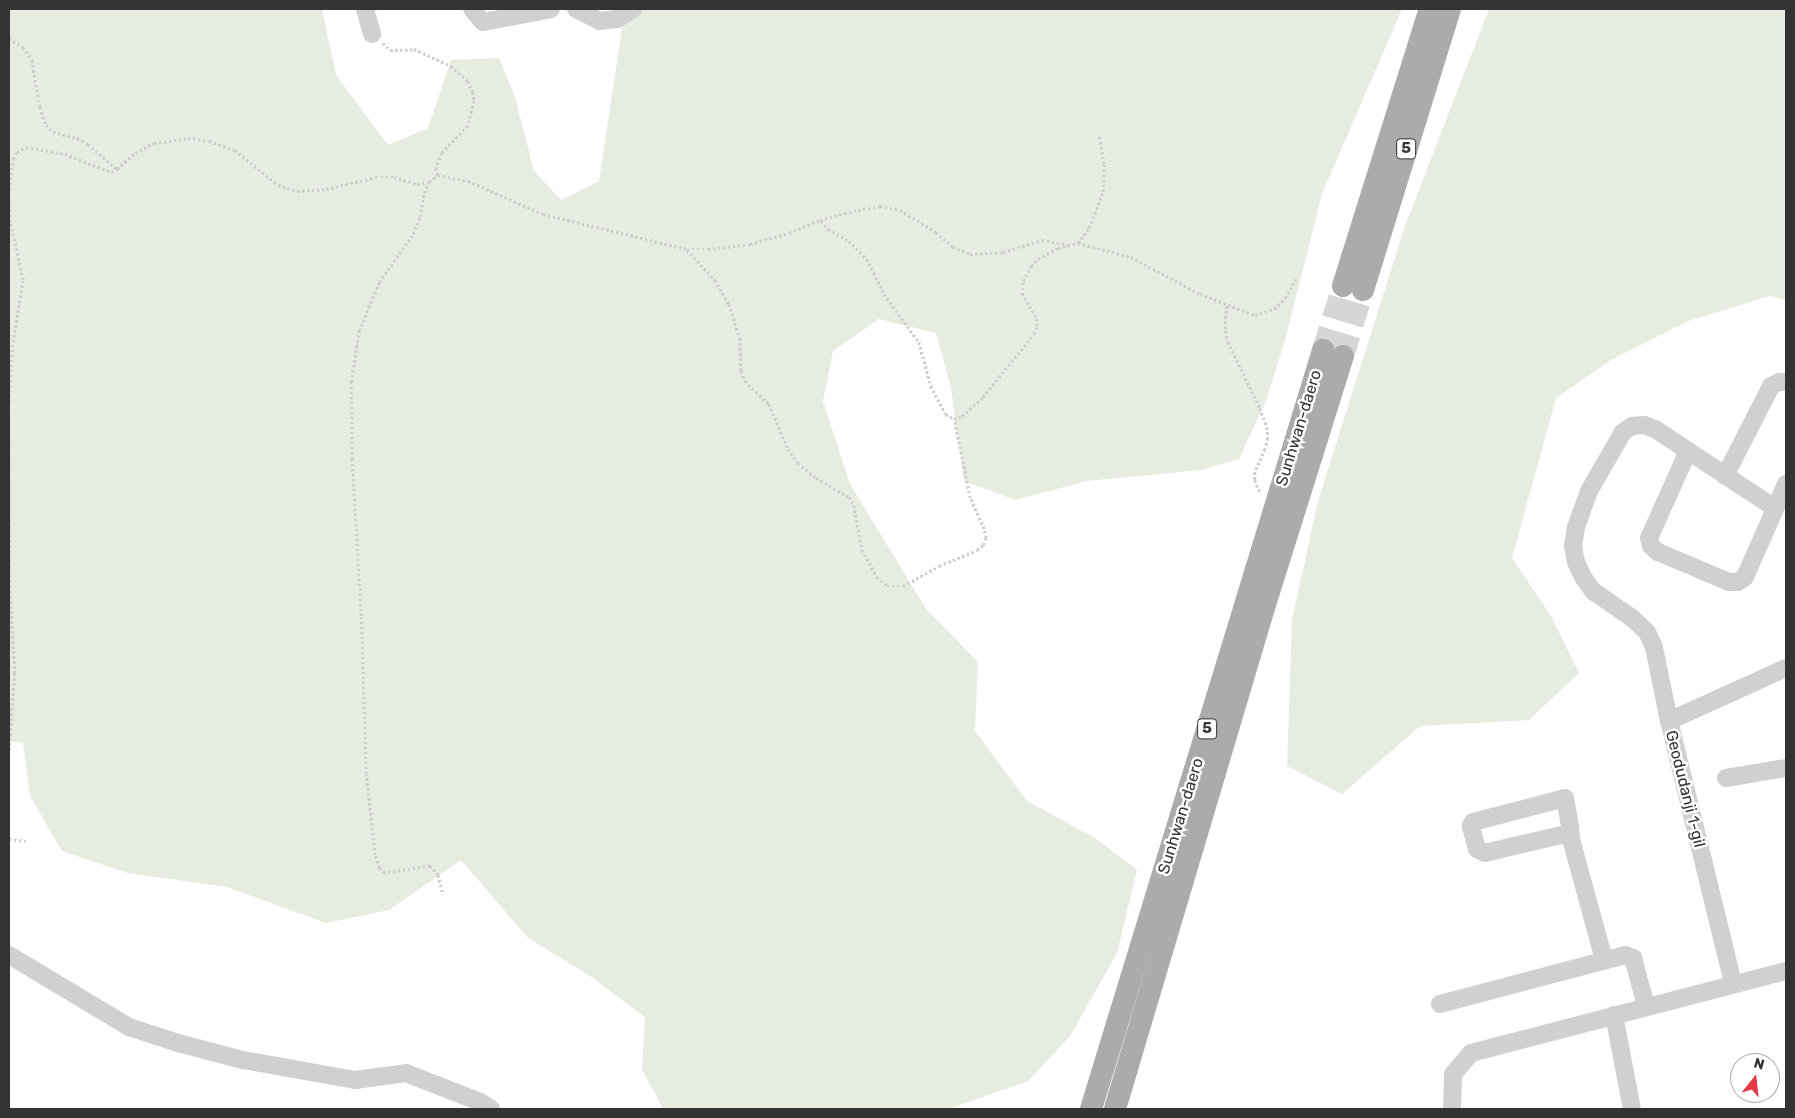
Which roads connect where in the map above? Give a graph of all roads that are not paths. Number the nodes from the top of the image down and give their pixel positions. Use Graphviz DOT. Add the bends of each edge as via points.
graph roads {
  1 [pos="365,9"];
  2 [pos="472,9"];
  3 [pos="551,9"];
  4 [pos="576,9"];
  5 [pos="633,9"];
  6 [pos="1430,9"];
  7 [pos="1450,9"];
  8 [pos="372,34"];
  9 [pos="1786,382"];
  10 [pos="1688,451"];
  11 [pos="1725,476"];
  12 [pos="1786,484"];
  13 [pos="1775,508"];
  14 [pos="1786,668"];
  15 [pos="1669,721"];
  16 [pos="1786,768"];
  17 [pos="1726,778"];
  18 [pos="1570,833"];
  19 [pos="9,955"];
  20 [pos="1604,960"];
  21 [pos="1786,971"];
  22 [pos="1733,984"];
  23 [pos="1440,1004"];
  24 [pos="1646,1006"];
  25 [pos="1614,1015"];
  26 [pos="491,1109"];
  27 [pos="1092,1109"];
  28 [pos="1115,1109"];
  29 [pos="1452,1109"];
  30 [pos="1632,1109"];
  1 -- 8 [label="street"];
  2 -- 3 [label="street" via="483,22"];
  4 -- 5 [label="street" via="600,21 617,19"];
  6 -- 7 [label="main road, 5" via="1353,288"];
  9 -- 11 [label="street" via="1771,386"];
  10 -- 11 [label="street"];
  10 -- 13 [label="street" via="1649,538 1651,546 1658,552 1729,582 1738,582 1745,577"];
  10 -- 15 [label="street" via="1644,425 1632,426 1623,432 1588,491 1573,546 1580,570 1593,591 1647,632 1654,647"];
  11 -- 13 [label="street"];
  12 -- 13 [label="street"];
  14 -- 15 [label="street, Geodudanji 1-gil"];
  15 -- 22 [label="street, Geodudanji 1-gil"];
  16 -- 17 [label="street"];
  18 -- 18 [label="street" via="1565,798 1473,822 1471,826 1477,849 1485,853"];
  18 -- 20 [label="street"];
  19 -- 26 [label="street" via="129,1027 178,1043 243,1060 355,1080 406,1073"];
  20 -- 23 [label="street"];
  20 -- 24 [label="street" via="1625,955 1633,958"];
  21 -- 22 [label="street"];
  22 -- 24 [label="street"];
  24 -- 25 [label="street"];
  25 -- 29 [label="street" via="1470,1053 1453,1074"];
  25 -- 30 [label="street"];
  27 -- 28 [label="main road, Sunhwan-daero / 5" via="1333,353 1264,608"];
}
